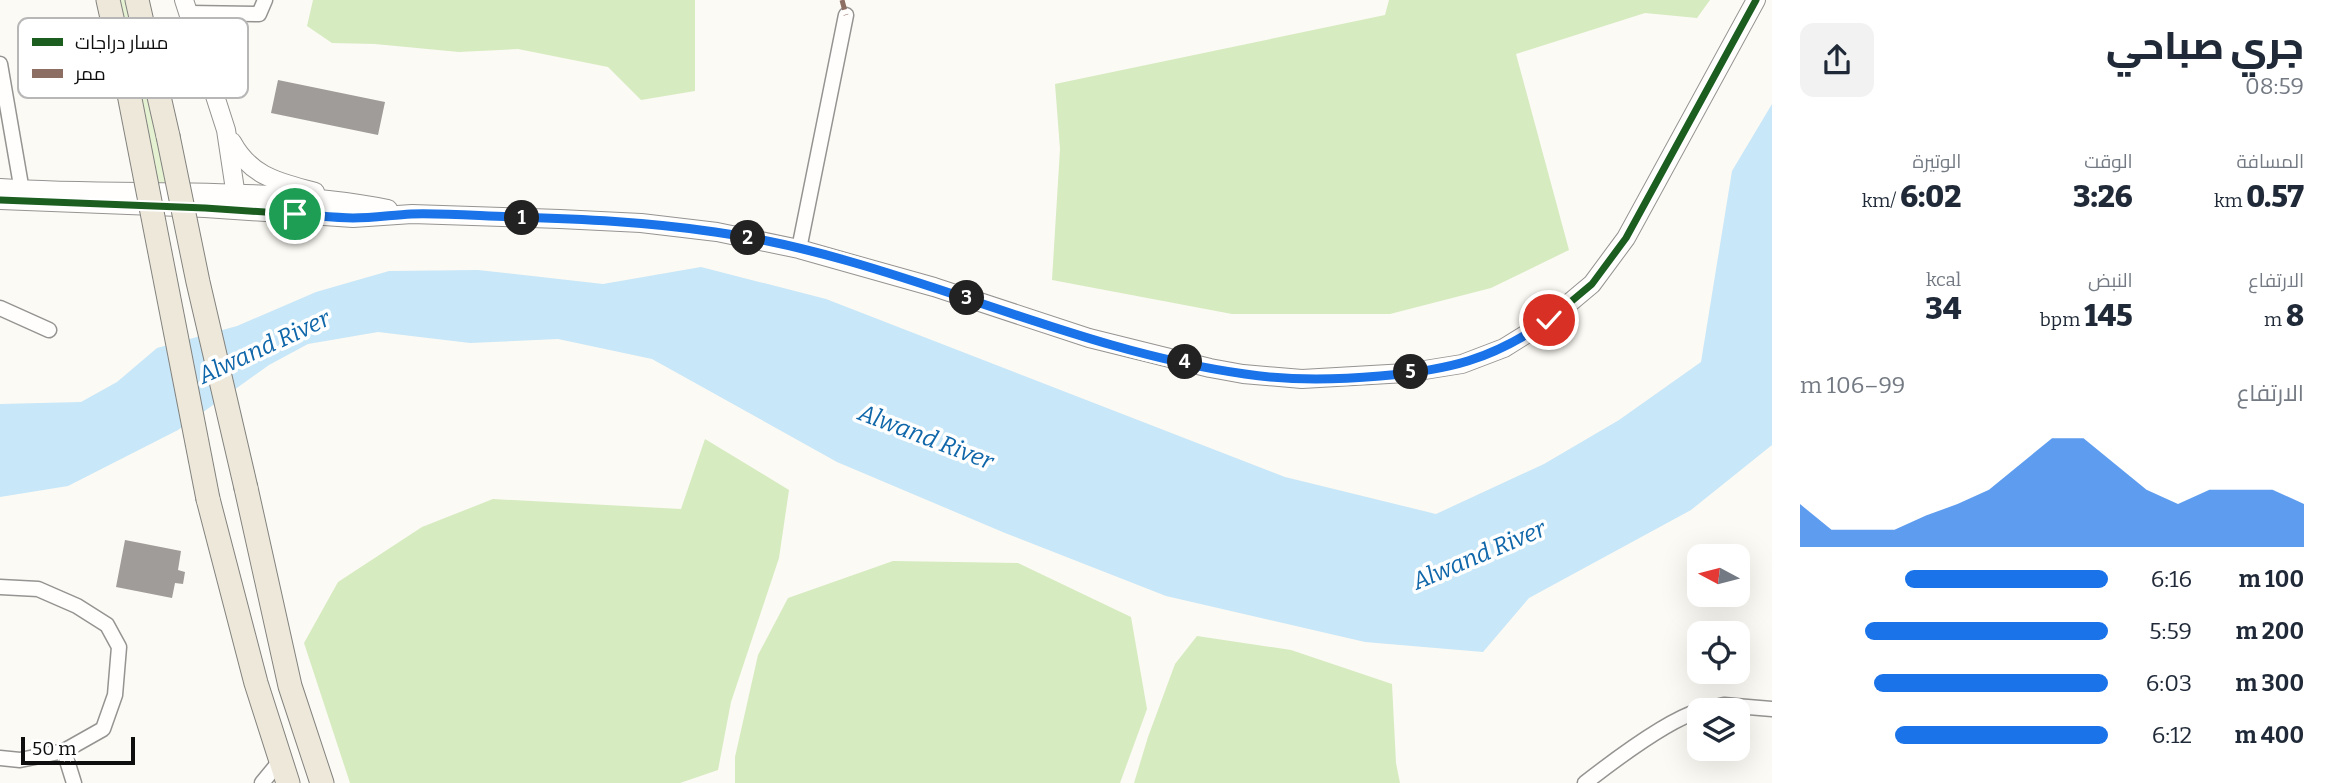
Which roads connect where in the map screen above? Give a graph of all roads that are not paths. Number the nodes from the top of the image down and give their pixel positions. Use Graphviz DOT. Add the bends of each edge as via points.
graph roads {
  1 [pos="108,0"];
  2 [pos="137,0"];
  3 [pos="265,0"];
  4 [pos="1756,0"];
  5 [pos="186,7"];
  6 [pos="846,15"];
  7 [pos="112,18"];
  8 [pos="141,18"];
  9 [pos="0,64"];
  10 [pos="130,98"];
  11 [pos="159,98"];
  12 [pos="216,98"];
  13 [pos="226,130"];
  14 [pos="0,188"];
  15 [pos="23,196"];
  16 [pos="0,200"];
  17 [pos="237,202"];
  18 [pos="353,202"];
  19 [pos="412,214"];
  20 [pos="799,249"];
  21 [pos="0,308"];
  22 [pos="49,330"];
  23 [pos="0,587"];
  24 [pos="1750,707"];
  25 [pos="1772,709"];
  26 [pos="1687,719"];
  27 [pos="64,751"];
  28 [pos="0,758"];
  29 [pos="280,761"];
  30 [pos="74,783"];
  31 [pos="262,783"];
  32 [pos="288,783"];
  33 [pos="322,783"];
  34 [pos="1585,783"];
  1 -- 7 [label="main road, bridge"];
  2 -- 8 [label="main road, bridge"];
  3 -- 5 [label="street" via="259,14"];
  4 -- 20 [label="street" via="1638,217 1604,270 1579,296 1528,335 1462,364 1339,378 1232,372 1089,338 934,286"];
  6 -- 20 [label="street"];
  9 -- 15 [label="street"];
  10 -- 29 [label="main road, bridge" via="208,499"];
  11 -- 33 [label="main road, bridge" via="290,686"];
  12 -- 13 [label="street"];
  13 -- 17 [label="street"];
  13 -- 18 [label="street" via="240,156 257,172"];
  14 -- 15 [label="street"];
  15 -- 16 [label="street"];
  15 -- 17 [label="street"];
  17 -- 18 [label="street"];
  17 -- 19 [label="street" via="354,218"];
  18 -- 19 [label="street"];
  19 -- 20 [label="street" via="641,223"];
  21 -- 22 [label="street"];
  23 -- 27 [label="street" via="38,589 76,606 107,625 119,648 115,695 103,729"];
  24 -- 25 [label="street"];
  26 -- 34 [label="street" via="1630,750"];
  27 -- 28 [label="street" via="20,760"];
  27 -- 30 [label="street"];
  29 -- 31 [label="street"];
  29 -- 32 [label="main road"];
}
